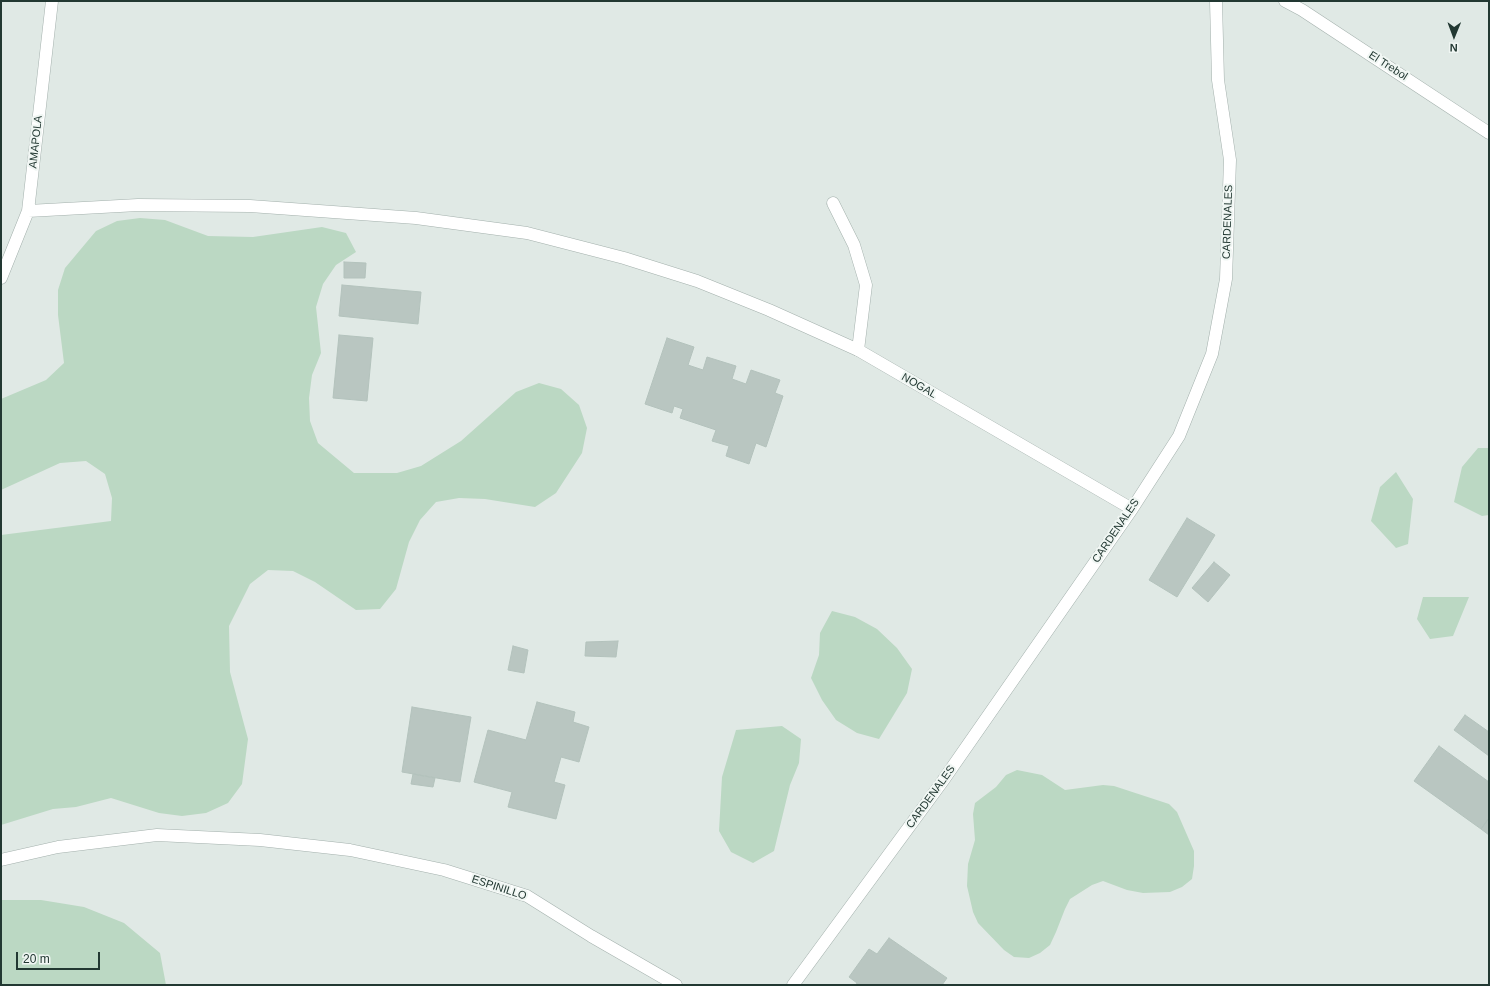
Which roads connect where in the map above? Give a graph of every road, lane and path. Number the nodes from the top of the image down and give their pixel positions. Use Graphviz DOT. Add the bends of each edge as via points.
graph roads {
  1 [pos="52,1"];
  2 [pos="1216,1"];
  3 [pos="1285,1"];
  4 [pos="1489,133"];
  5 [pos="833,203"];
  6 [pos="28,210"];
  7 [pos="1,278"];
  8 [pos="858,350"];
  9 [pos="1132,509"];
  10 [pos="1,860"];
  11 [pos="676,985"];
  12 [pos="792,985"];
  1 -- 6 [label="street, AMAPOLA"];
  2 -- 9 [label="street, CARDENALES" via="1218,80 1230,160 1226,279 1212,354 1180,436"];
  3 -- 4 [label="street, El Trebol"];
  5 -- 8 [label="street" via="854,245 866,285"];
  6 -- 7 [label="street, AMAPOLA"];
  6 -- 8 [label="street, NOGAL" via="138,204 250,206 416,218 527,233 624,258 697,281"];
  8 -- 9 [label="street, NOGAL"];
  9 -- 12 [label="street, CARDENALES" via="942,782"];
  10 -- 11 [label="street, ESPINILLO" via="58,847 157,836 260,840 350,850 444,870 527,896"];
}
